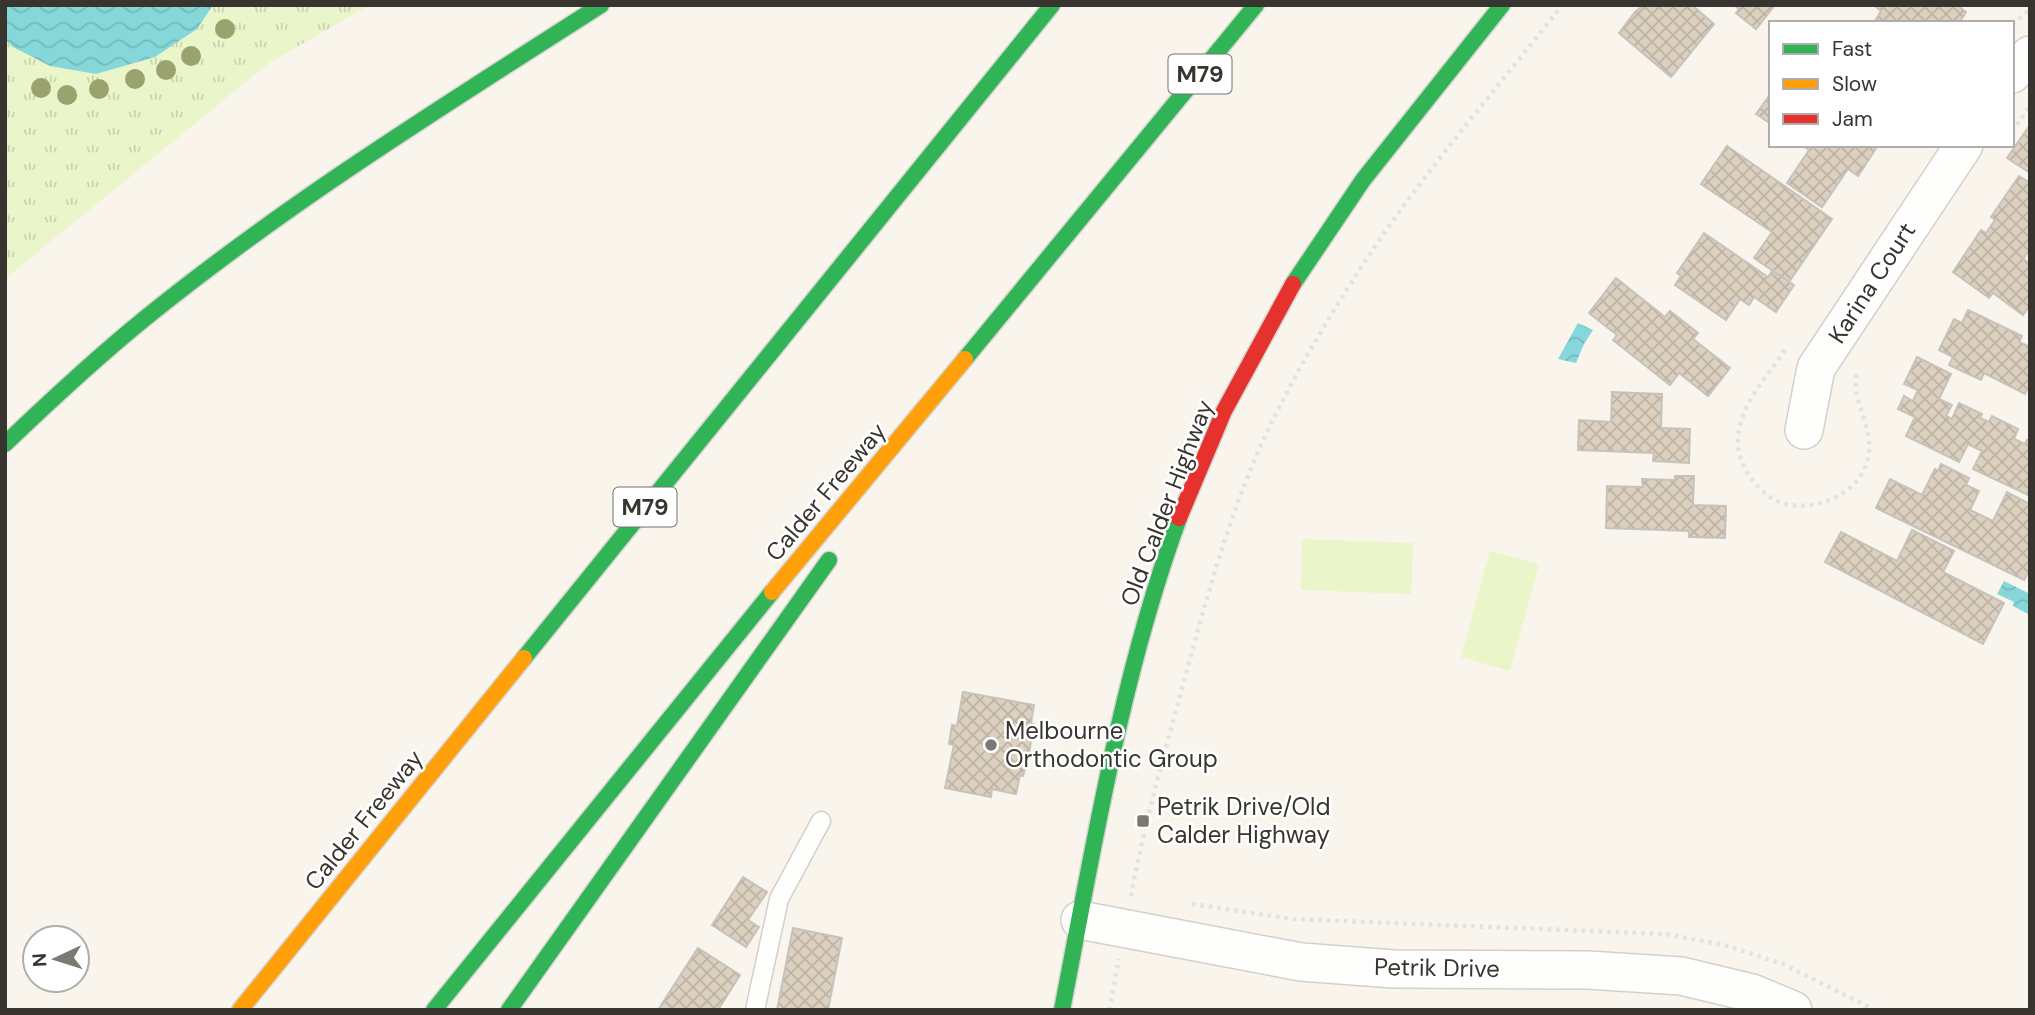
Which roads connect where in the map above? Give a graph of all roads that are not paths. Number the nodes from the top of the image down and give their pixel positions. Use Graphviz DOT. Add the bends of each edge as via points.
graph roads {
  1 [pos="601,5"];
  2 [pos="1052,5"];
  3 [pos="1256,5"];
  4 [pos="1503,5"];
  5 [pos="2030,55"];
  6 [pos="2014,72"];
  7 [pos="1144,143"];
  8 [pos="1963,147"];
  9 [pos="1804,430"];
  10 [pos="5,444"];
  11 [pos="901,462"];
  12 [pos="836,550"];
  13 [pos="821,821"];
  14 [pos="1080,920"];
  15 [pos="240,1010"];
  16 [pos="434,1010"];
  17 [pos="509,1010"];
  18 [pos="755,1010"];
  19 [pos="1062,1010"];
  20 [pos="1793,1010"];
  1 -- 10 [label="main road" via="243,244 129,332"];
  2 -- 15 [label="main road, Calder Freeway / M79"];
  3 -- 7 [label="main road, Calder Freeway / M79"];
  4 -- 14 [label="main road, Old Calder Highway" via="1385,151 1333,225 1285,298 1223,414 1174,536 1137,652"];
  5 -- 6 [label="street"];
  7 -- 11 [label="main road"];
  7 -- 16 [label="main road, Calder Freeway / M79" via="719,655"];
  8 -- 9 [label="street, Karina Court" via="1816,368"];
  12 -- 17 [label="main road"];
  13 -- 18 [label="lane" via="779,899"];
  14 -- 19 [label="main road, Old Calder Highway"];
  14 -- 20 [label="street, Petrik Drive" via="1301,962 1394,969 1588,970 1681,976 1752,993"];
}
